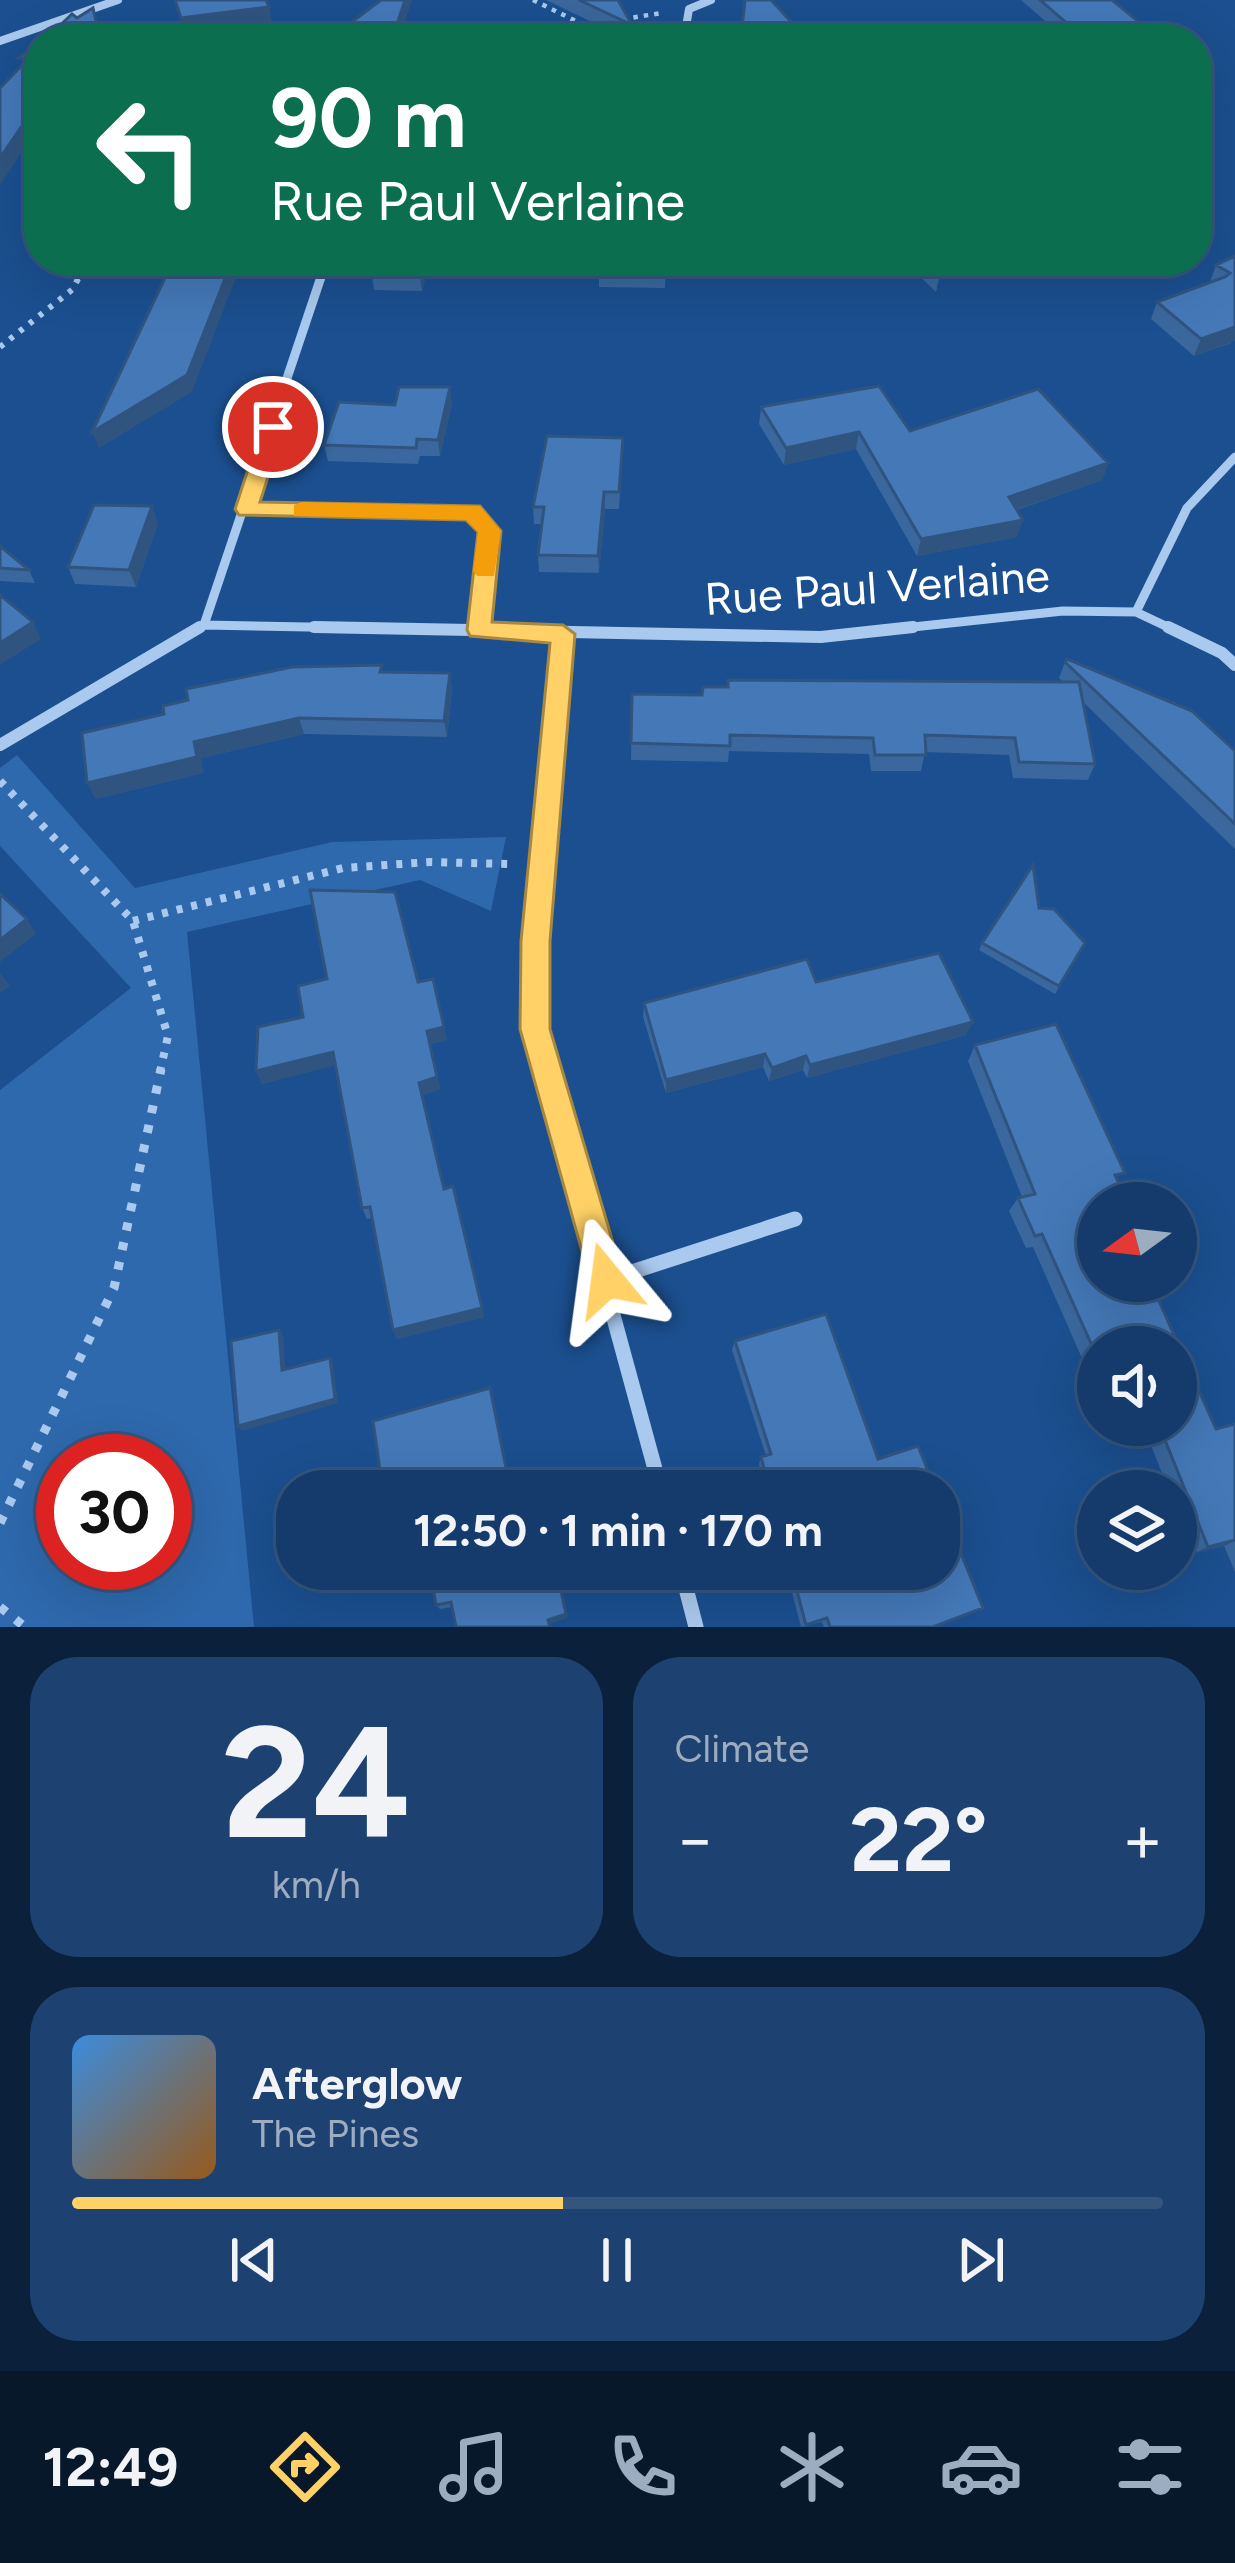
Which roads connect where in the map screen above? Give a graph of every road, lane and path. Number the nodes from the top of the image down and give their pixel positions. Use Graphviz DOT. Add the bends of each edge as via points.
graph roads {
  1 [pos="118,0"];
  2 [pos="533,0"];
  3 [pos="711,0"];
  4 [pos="689,9"];
  5 [pos="49,24"];
  6 [pos="581,24"];
  7 [pos="590,24"];
  8 [pos="686,24"];
  9 [pos="79,276"];
  10 [pos="321,276"];
  11 [pos="0,347"];
  12 [pos="1235,457"];
  13 [pos="247,509"];
  14 [pos="1136,612"];
  15 [pos="204,625"];
  16 [pos="479,630"];
  17 [pos="563,634"];
  18 [pos="1235,664"];
  19 [pos="0,746"];
  20 [pos="0,781"];
  21 [pos="542,866"];
  22 [pos="133,921"];
  23 [pos="795,1220"];
  24 [pos="607,1280"];
  25 [pos="656,1470"];
  26 [pos="0,1523"];
  27 [pos="686,1590"];
  28 [pos="0,1607"];
  29 [pos="26,1627"];
  30 [pos="696,1627"];
  1 -- 5 [label="street"];
  2 -- 6 [label="path"];
  3 -- 4 [label="street"];
  4 -- 7 [label="path"];
  4 -- 8 [label="street"];
  9 -- 11 [label="path"];
  10 -- 13 [label="street"];
  12 -- 14 [label="street" via="1184,508"];
  13 -- 15 [label="street"];
  13 -- 16 [label="lane" via="472,512 490,531"];
  14 -- 17 [label="street, Rue Paul Verlaine" via="1063,611 820,637"];
  14 -- 18 [label="street"];
  15 -- 16 [label="street, Rue Paul Verlaine"];
  15 -- 19 [label="street"];
  16 -- 17 [label="street, Rue Paul Verlaine"];
  17 -- 21 [label="street"];
  20 -- 22 [label="path"];
  21 -- 22 [label="path" via="343,868"];
  21 -- 24 [label="street" via="535,1029"];
  22 -- 26 [label="path" via="168,1036 115,1288"];
  23 -- 24 [label="street"];
  24 -- 25 [label="street"];
  27 -- 30 [label="street"];
  28 -- 29 [label="path"];
}
